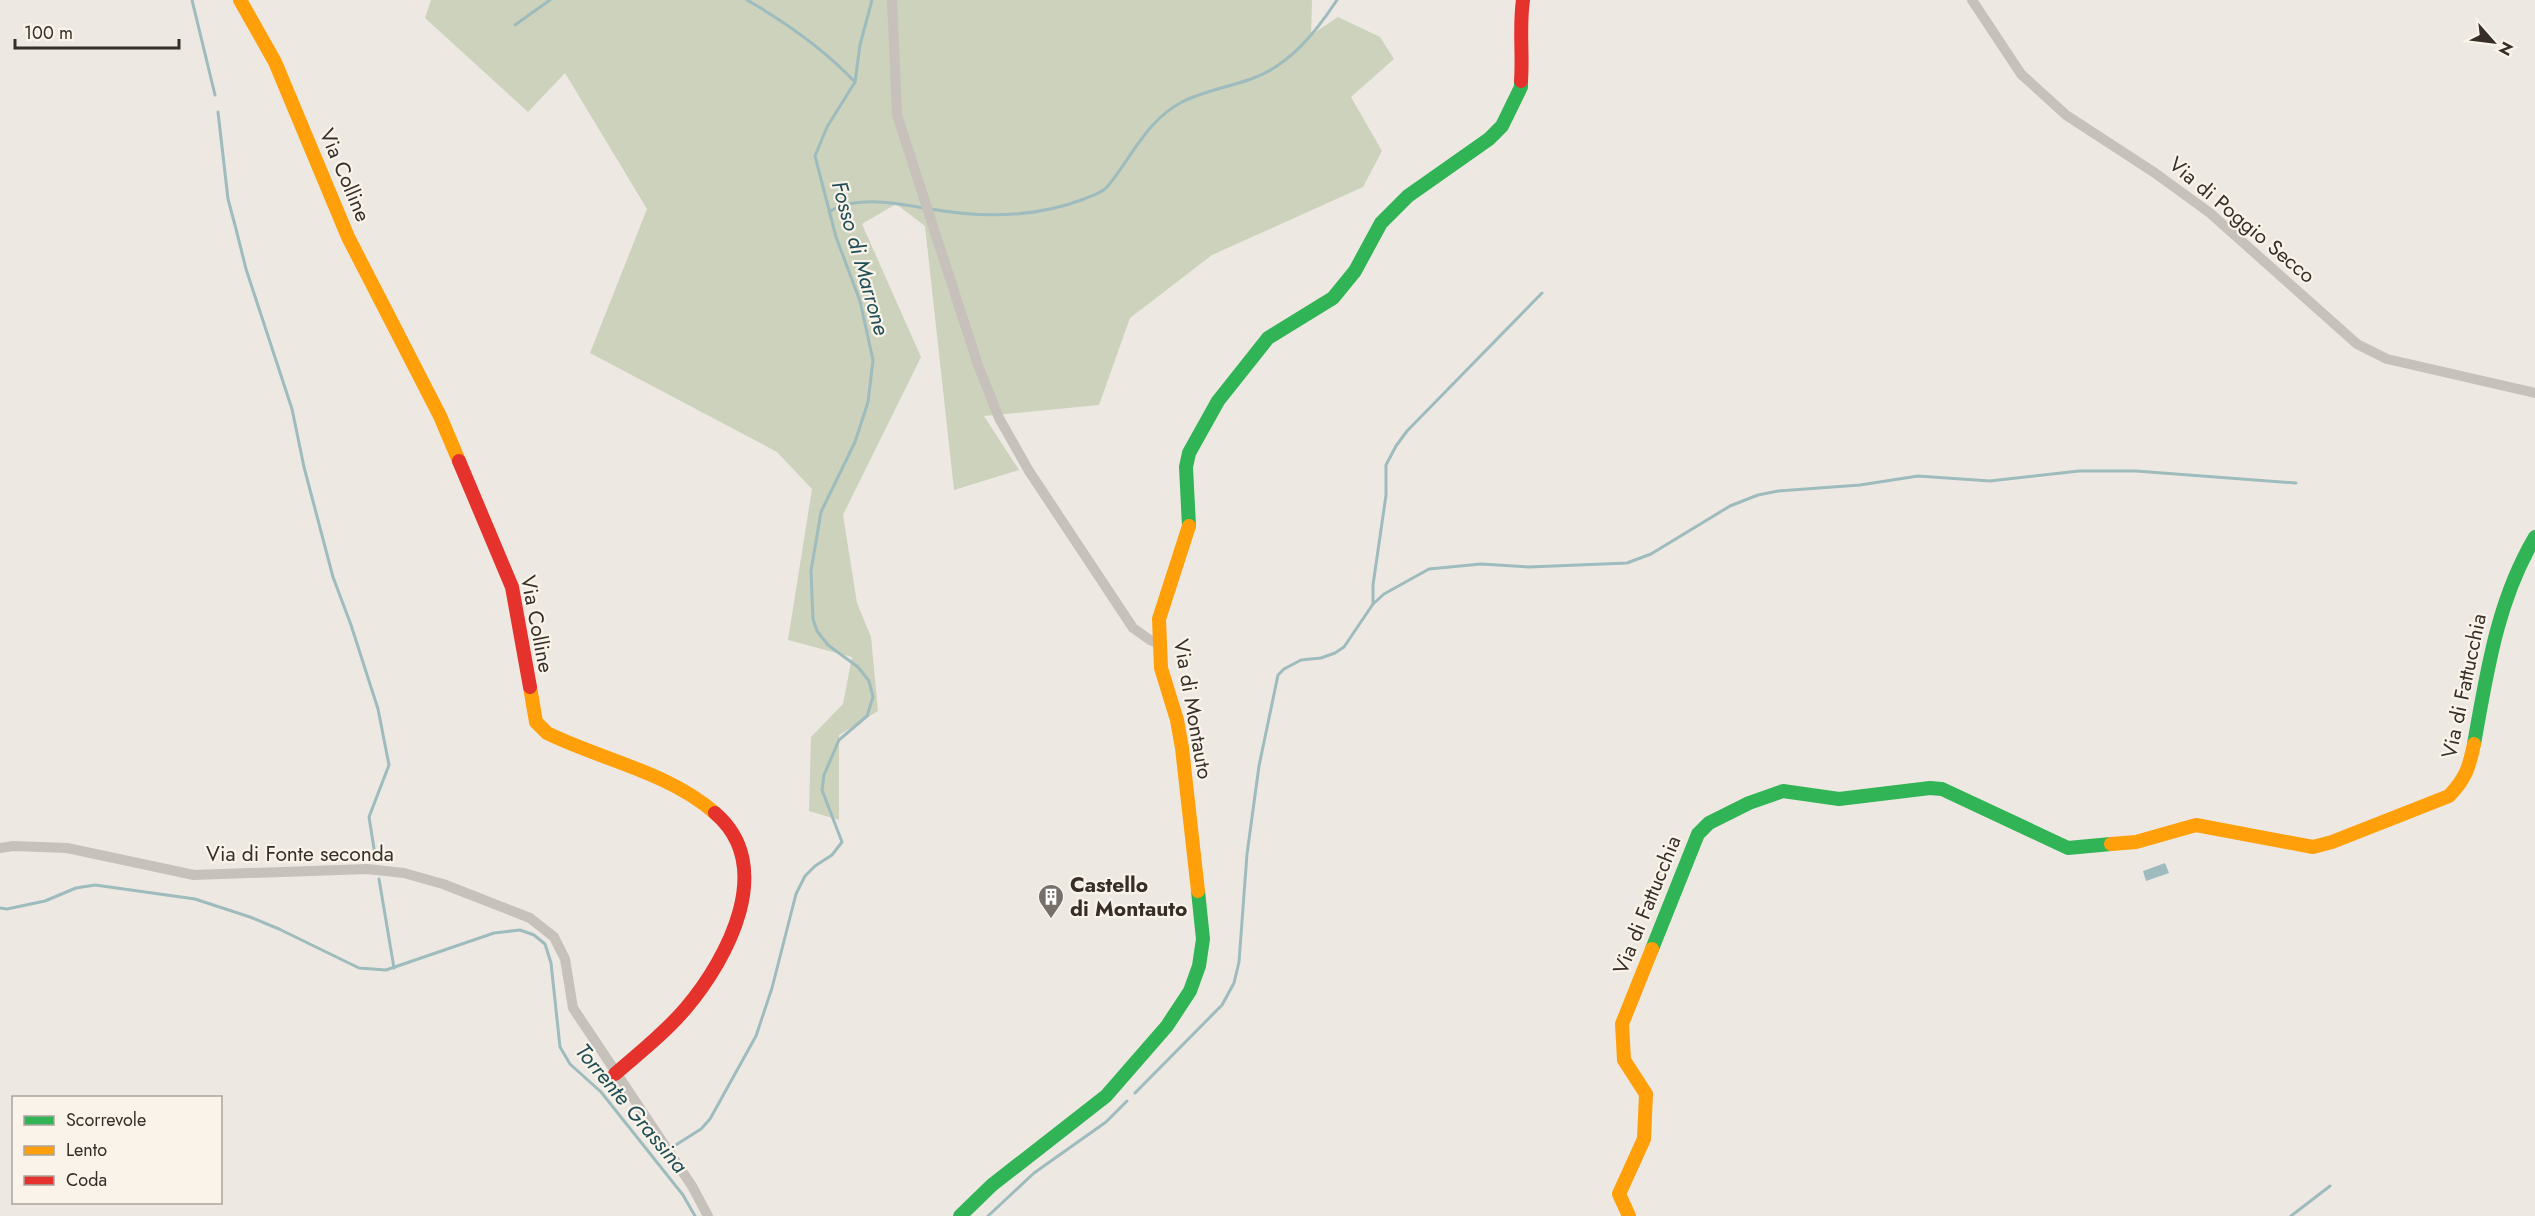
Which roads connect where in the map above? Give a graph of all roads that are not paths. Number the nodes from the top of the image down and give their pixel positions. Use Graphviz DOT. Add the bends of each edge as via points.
graph roads {
  1 [pos="240,0"];
  2 [pos="892,0"];
  3 [pos="1523,0"];
  4 [pos="1972,0"];
  5 [pos="2535,393"];
  6 [pos="2535,537"];
  7 [pos="1158,643"];
  8 [pos="0,848"];
  9 [pos="615,1074"];
  10 [pos="708,1216"];
  11 [pos="960,1216"];
  12 [pos="1629,1216"];
  1 -- 9 [label="street, Via Colline" via="275,62 348,237 441,416 512,587 536,722 547,734 692,796 728,824 739,844 744,893 734,933 694,999"];
  2 -- 7 [label="street" via="897,115 999,418 1029,471 1133,628"];
  3 -- 11 [label="street, Via di Montauto" via="1521,87 1502,126 1408,196 1381,223 1355,271 1333,297 1268,338 1218,401 1189,453 1189,525 1159,619 1161,668 1182,748 1203,939 1203,952 1186,1000 1128,1075 1099,1104 995,1183"];
  4 -- 5 [label="street, Via di Poggio Secco" via="2021,74 2066,115 2210,213 2357,344 2387,359"];
  6 -- 12 [label="street, Via di Fattucchia" via="2523,552 2500,615 2470,764 2463,781 2449,796 2332,842 2313,847 2196,825 2136,842 2068,848 1942,789 1930,788 1839,799 1783,791 1709,823 1698,834 1622,1024 1624,1060 1646,1094 1644,1139 1619,1194"];
  8 -- 9 [label="street, Via di Fonte seconda" via="67,848 194,875 367,869 404,873 442,884 530,918 554,937 565,959 573,1008"];
  9 -- 10 [label="street, Via di Fonte seconda" via="692,1186"];
}
